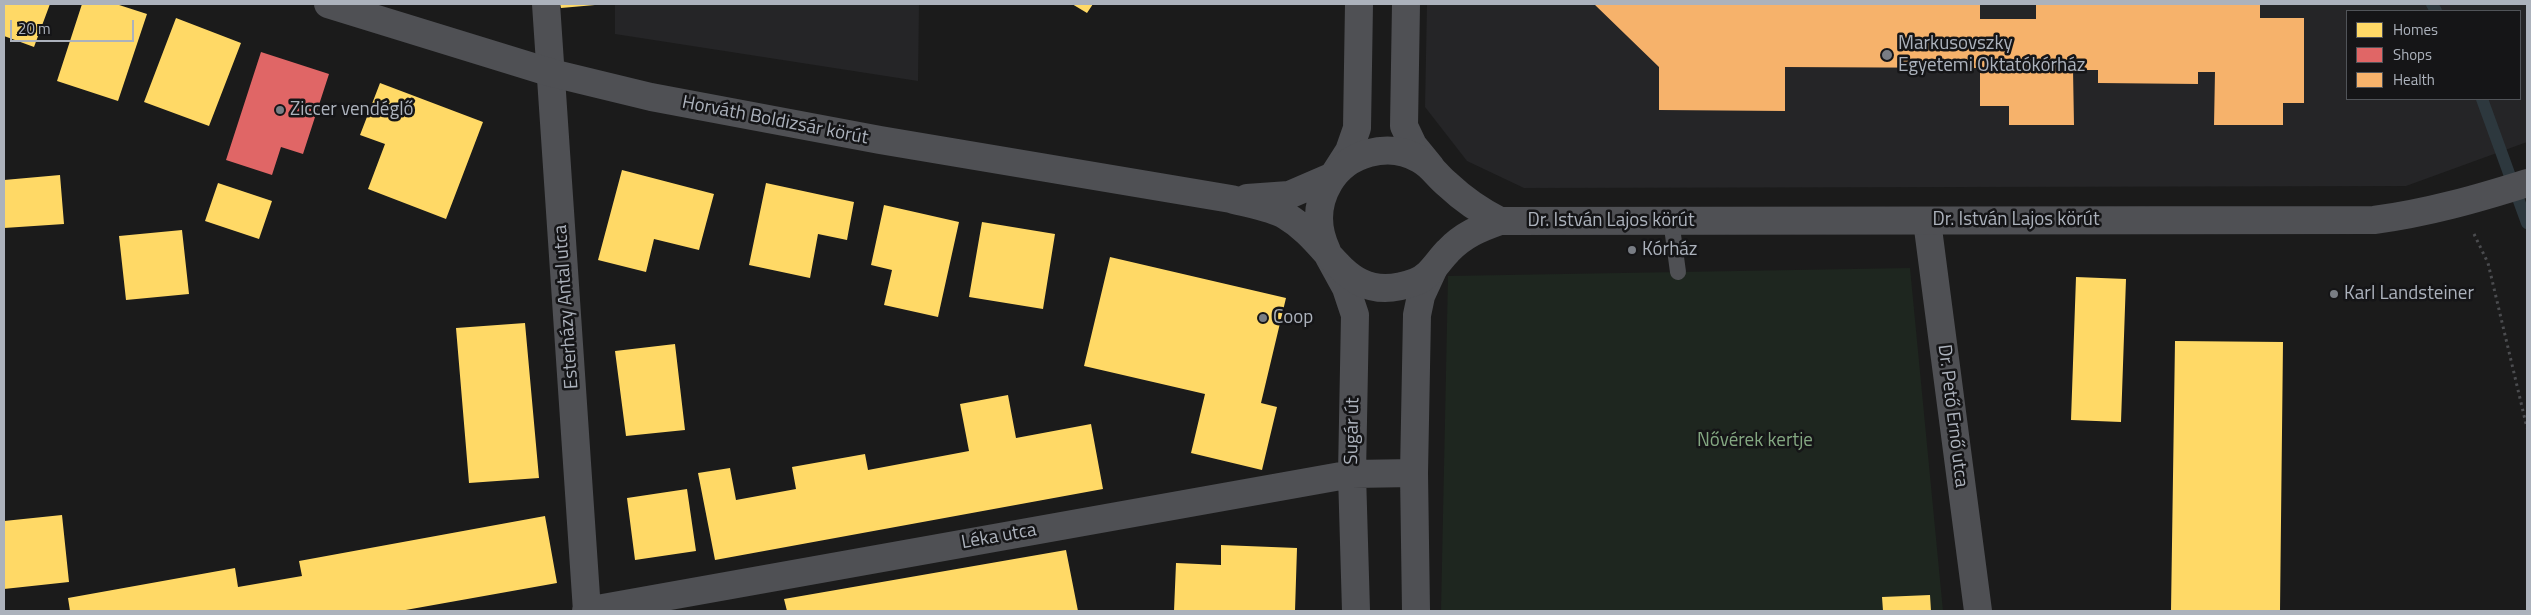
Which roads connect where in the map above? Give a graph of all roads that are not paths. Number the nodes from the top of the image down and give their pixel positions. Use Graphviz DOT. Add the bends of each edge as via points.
graph roads {
  1 [pos="328,4"];
  2 [pos="546,4"];
  3 [pos="1359,4"];
  4 [pos="1406,4"];
  5 [pos="552,73"];
  6 [pos="1438,175"];
  7 [pos="1333,176"];
  8 [pos="2527,183"];
  9 [pos="1231,200"];
  10 [pos="1671,220"];
  11 [pos="1927,220"];
  12 [pos="1500,221"];
  13 [pos="1329,257"];
  14 [pos="1440,260"];
  15 [pos="1678,272"];
  16 [pos="1414,473"];
  17 [pos="1352,474"];
  18 [pos="586,611"];
  19 [pos="1356,611"];
  20 [pos="1416,611"];
  21 [pos="1978,611"];
  1 -- 5 [label="street, Horváth Boldizsár körút"];
  2 -- 5 [label="street, Esterházy Antal utca"];
  3 -- 7 [label="street" via="1357,128 1349,151"];
  4 -- 6 [label="street" via="1404,126 1413,145"];
  5 -- 9 [label="street, Horváth Boldizsár körút" via="651,97 880,140"];
  5 -- 18 [label="street, Esterházy Antal utca"];
  6 -- 7 [label="street, Dr. István Lajos körút" via="1404,152 1372,152 1358,157"];
  6 -- 12 [label="street, Dr. István Lajos körút" via="1473,207"];
  6 -- 14 [label="street" via="1452,199 1456,217 1454,234"];
  7 -- 9 [label="street, Dr. István Lajos körút" via="1289,195"];
  7 -- 13 [label="street, Dr. István Lajos körút" via="1322,194 1318,216 1320,237"];
  8 -- 11 [label="street, Dr. István Lajos körút" via="2459,205 2374,220"];
  9 -- 13 [label="street, Dr. István Lajos körút" via="1285,215 1310,234"];
  10 -- 11 [label="street, Dr. István Lajos körút"];
  10 -- 12 [label="street, Dr. István Lajos körút"];
  10 -- 15 [label="lane"];
  11 -- 21 [label="street, Dr. Pető Ernő utca"];
  12 -- 14 [label="street, Dr. István Lajos körút" via="1473,230"];
  13 -- 14 [label="street, Dr. István Lajos körút" via="1342,272 1378,288 1398,287 1417,281"];
  13 -- 17 [label="street, Sugár út" via="1346,288 1355,315"];
  14 -- 16 [label="street" via="1421,296 1416,315"];
  16 -- 17 [label="street, Léka utca"];
  16 -- 20 [label="street"];
  17 -- 18 [label="street, Léka utca"];
  17 -- 19 [label="street, Sugár út"];
}
